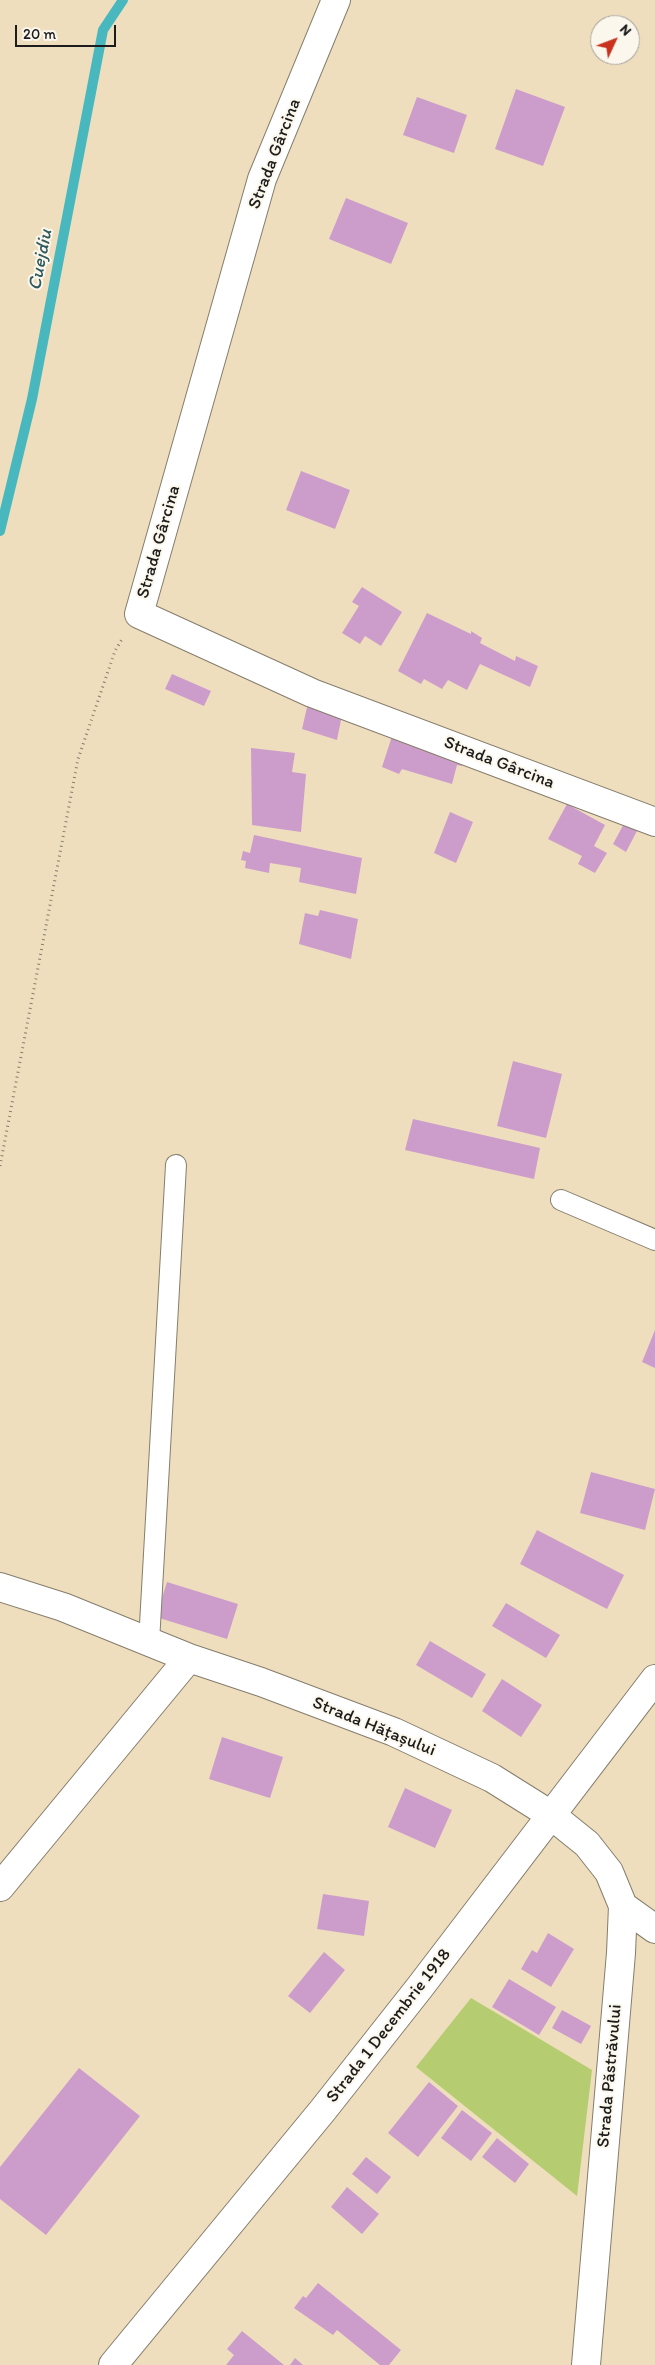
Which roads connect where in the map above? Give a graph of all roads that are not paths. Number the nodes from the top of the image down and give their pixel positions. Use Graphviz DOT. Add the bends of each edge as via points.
graph roads {
  1 [pos="336,0"];
  2 [pos="655,822"];
  3 [pos="176,1165"];
  4 [pos="561,1200"];
  5 [pos="655,1240"];
  6 [pos="0,1587"];
  7 [pos="149,1642"];
  8 [pos="189,1658"];
  9 [pos="655,1679"];
  10 [pos="551,1815"];
  11 [pos="0,1887"];
  12 [pos="623,1906"];
  13 [pos="655,1929"];
  14 [pos="113,2365"];
  15 [pos="586,2365"];
  1 -- 2 [label="street, Strada Gârcina" via="262,179 139,614 312,693"];
  3 -- 7 [label="lane"];
  4 -- 5 [label="lane"];
  6 -- 7 [label="street, Strada Hățașului" via="63,1607"];
  7 -- 8 [label="street, Strada Hățașului"];
  8 -- 10 [label="street, Strada Hățașului" via="394,1732 492,1778"];
  8 -- 11 [label="street"];
  9 -- 10 [label="street, Strada 1 Decembrie 1918"];
  10 -- 12 [label="street, Strada Păstrăvului" via="587,1844 604,1865"];
  10 -- 14 [label="street, Strada 1 Decembrie 1918" via="323,2110"];
  12 -- 13 [label="street"];
  12 -- 15 [label="street, Strada Păstrăvului"];
}
